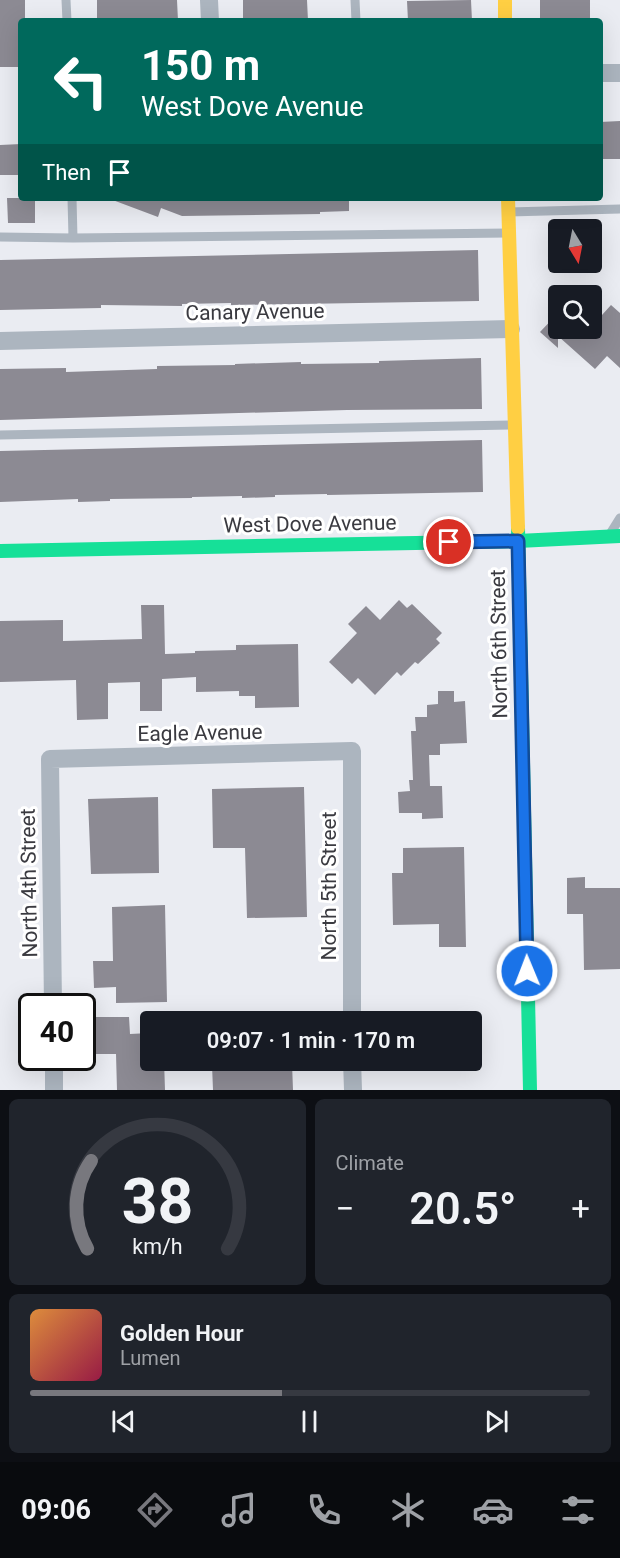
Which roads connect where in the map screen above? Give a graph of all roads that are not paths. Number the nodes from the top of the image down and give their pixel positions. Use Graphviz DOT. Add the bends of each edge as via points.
graph roads {
  1 [pos="66,0"];
  2 [pos="209,0"];
  3 [pos="355,0"];
  4 [pos="505,0"];
  5 [pos="67,18"];
  6 [pos="210,18"];
  7 [pos="356,18"];
  8 [pos="505,18"];
  9 [pos="603,73"];
  10 [pos="620,73"];
  11 [pos="72,201"];
  12 [pos="508,205"];
  13 [pos="620,210"];
  14 [pos="509,233"];
  15 [pos="0,237"];
  16 [pos="73,238"];
  17 [pos="511,328"];
  18 [pos="0,341"];
  19 [pos="514,425"];
  20 [pos="0,435"];
  21 [pos="620,518"];
  22 [pos="614,537"];
  23 [pos="518,541"];
  24 [pos="0,551"];
  25 [pos="352,751"];
  26 [pos="50,759"];
  27 [pos="53,993"];
  28 [pos="352,1011"];
  29 [pos="54,1071"];
  30 [pos="352,1071"];
  31 [pos="54,1090"];
  32 [pos="352,1090"];
  33 [pos="530,1090"];
  1 -- 5 [label="lane"];
  2 -- 6 [label="street"];
  3 -- 7 [label="lane"];
  4 -- 8 [label="street"];
  9 -- 10 [label="street"];
  11 -- 16 [label="lane"];
  12 -- 13 [label="lane"];
  12 -- 14 [label="street, North 6th Street"];
  14 -- 16 [label="lane"];
  14 -- 17 [label="street, North 6th Street"];
  15 -- 16 [label="lane"];
  17 -- 18 [label="street, Canary Avenue"];
  17 -- 19 [label="street, North 6th Street"];
  19 -- 20 [label="lane"];
  19 -- 23 [label="street, North 6th Street"];
  21 -- 22 [label="lane"];
  22 -- 23 [label="street, West Dove Avenue"];
  23 -- 24 [label="street, West Dove Avenue"];
  23 -- 33 [label="street, North 6th Street"];
  25 -- 26 [label="street, Eagle Avenue"];
  25 -- 28 [label="street, North 5th Street"];
  26 -- 27 [label="street, North 4th Street"];
  29 -- 31 [label="street"];
  30 -- 32 [label="street"];
}
